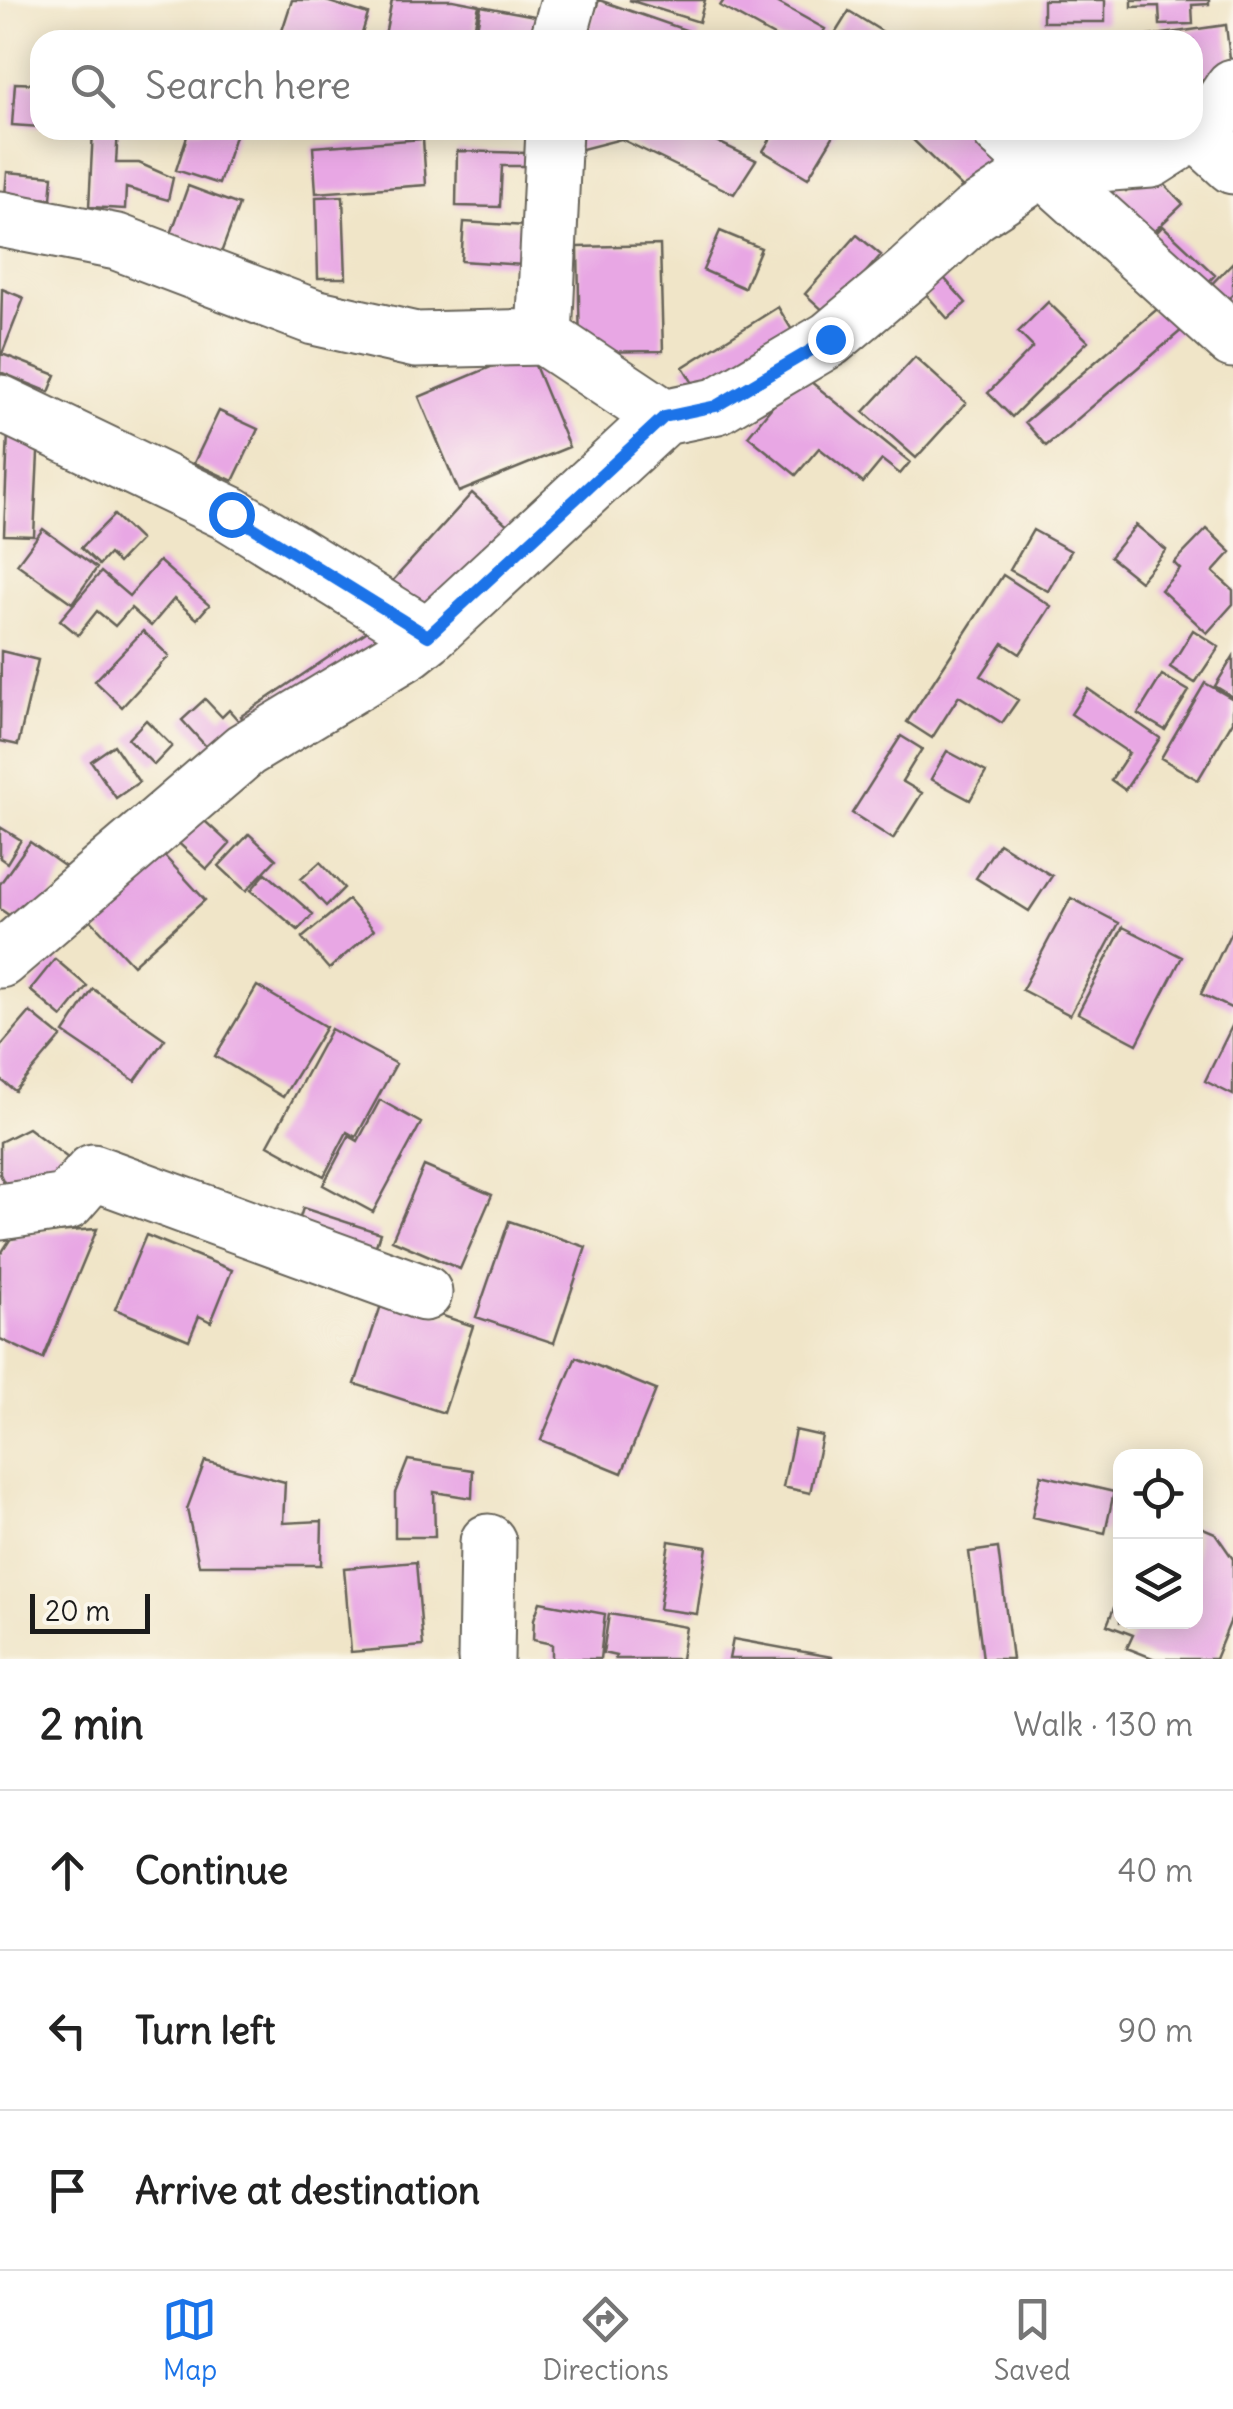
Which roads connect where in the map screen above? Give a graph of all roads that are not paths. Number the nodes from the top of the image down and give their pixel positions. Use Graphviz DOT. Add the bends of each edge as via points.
graph roads {
  1 [pos="569,0"];
  2 [pos="561,30"];
  3 [pos="1233,87"];
  4 [pos="554,140"];
  5 [pos="1012,140"];
  6 [pos="1214,149"];
  7 [pos="1044,168"];
  8 [pos="0,220"];
  9 [pos="544,337"];
  10 [pos="1233,340"];
  11 [pos="0,403"];
  12 [pos="664,417"];
  13 [pos="428,636"];
  14 [pos="0,960"];
  15 [pos="0,1212"];
  16 [pos="424,1293"];
  17 [pos="488,1542"];
  18 [pos="486,1659"];
  1 -- 2 [label="street"];
  3 -- 6 [label="street" via="1209,123"];
  4 -- 9 [label="street"];
  5 -- 7 [label="street"];
  6 -- 7 [label="street"];
  7 -- 10 [label="street"];
  7 -- 12 [label="street" via="974,214 830,339 716,406"];
  8 -- 9 [label="street" via="117,242 314,316 416,340"];
  9 -- 12 [label="street"];
  11 -- 13 [label="street" via="231,514"];
  12 -- 13 [label="street"];
  13 -- 14 [label="street" via="244,750"];
  15 -- 16 [label="street" via="67,1202 94,1172"];
  17 -- 18 [label="street"];
}
